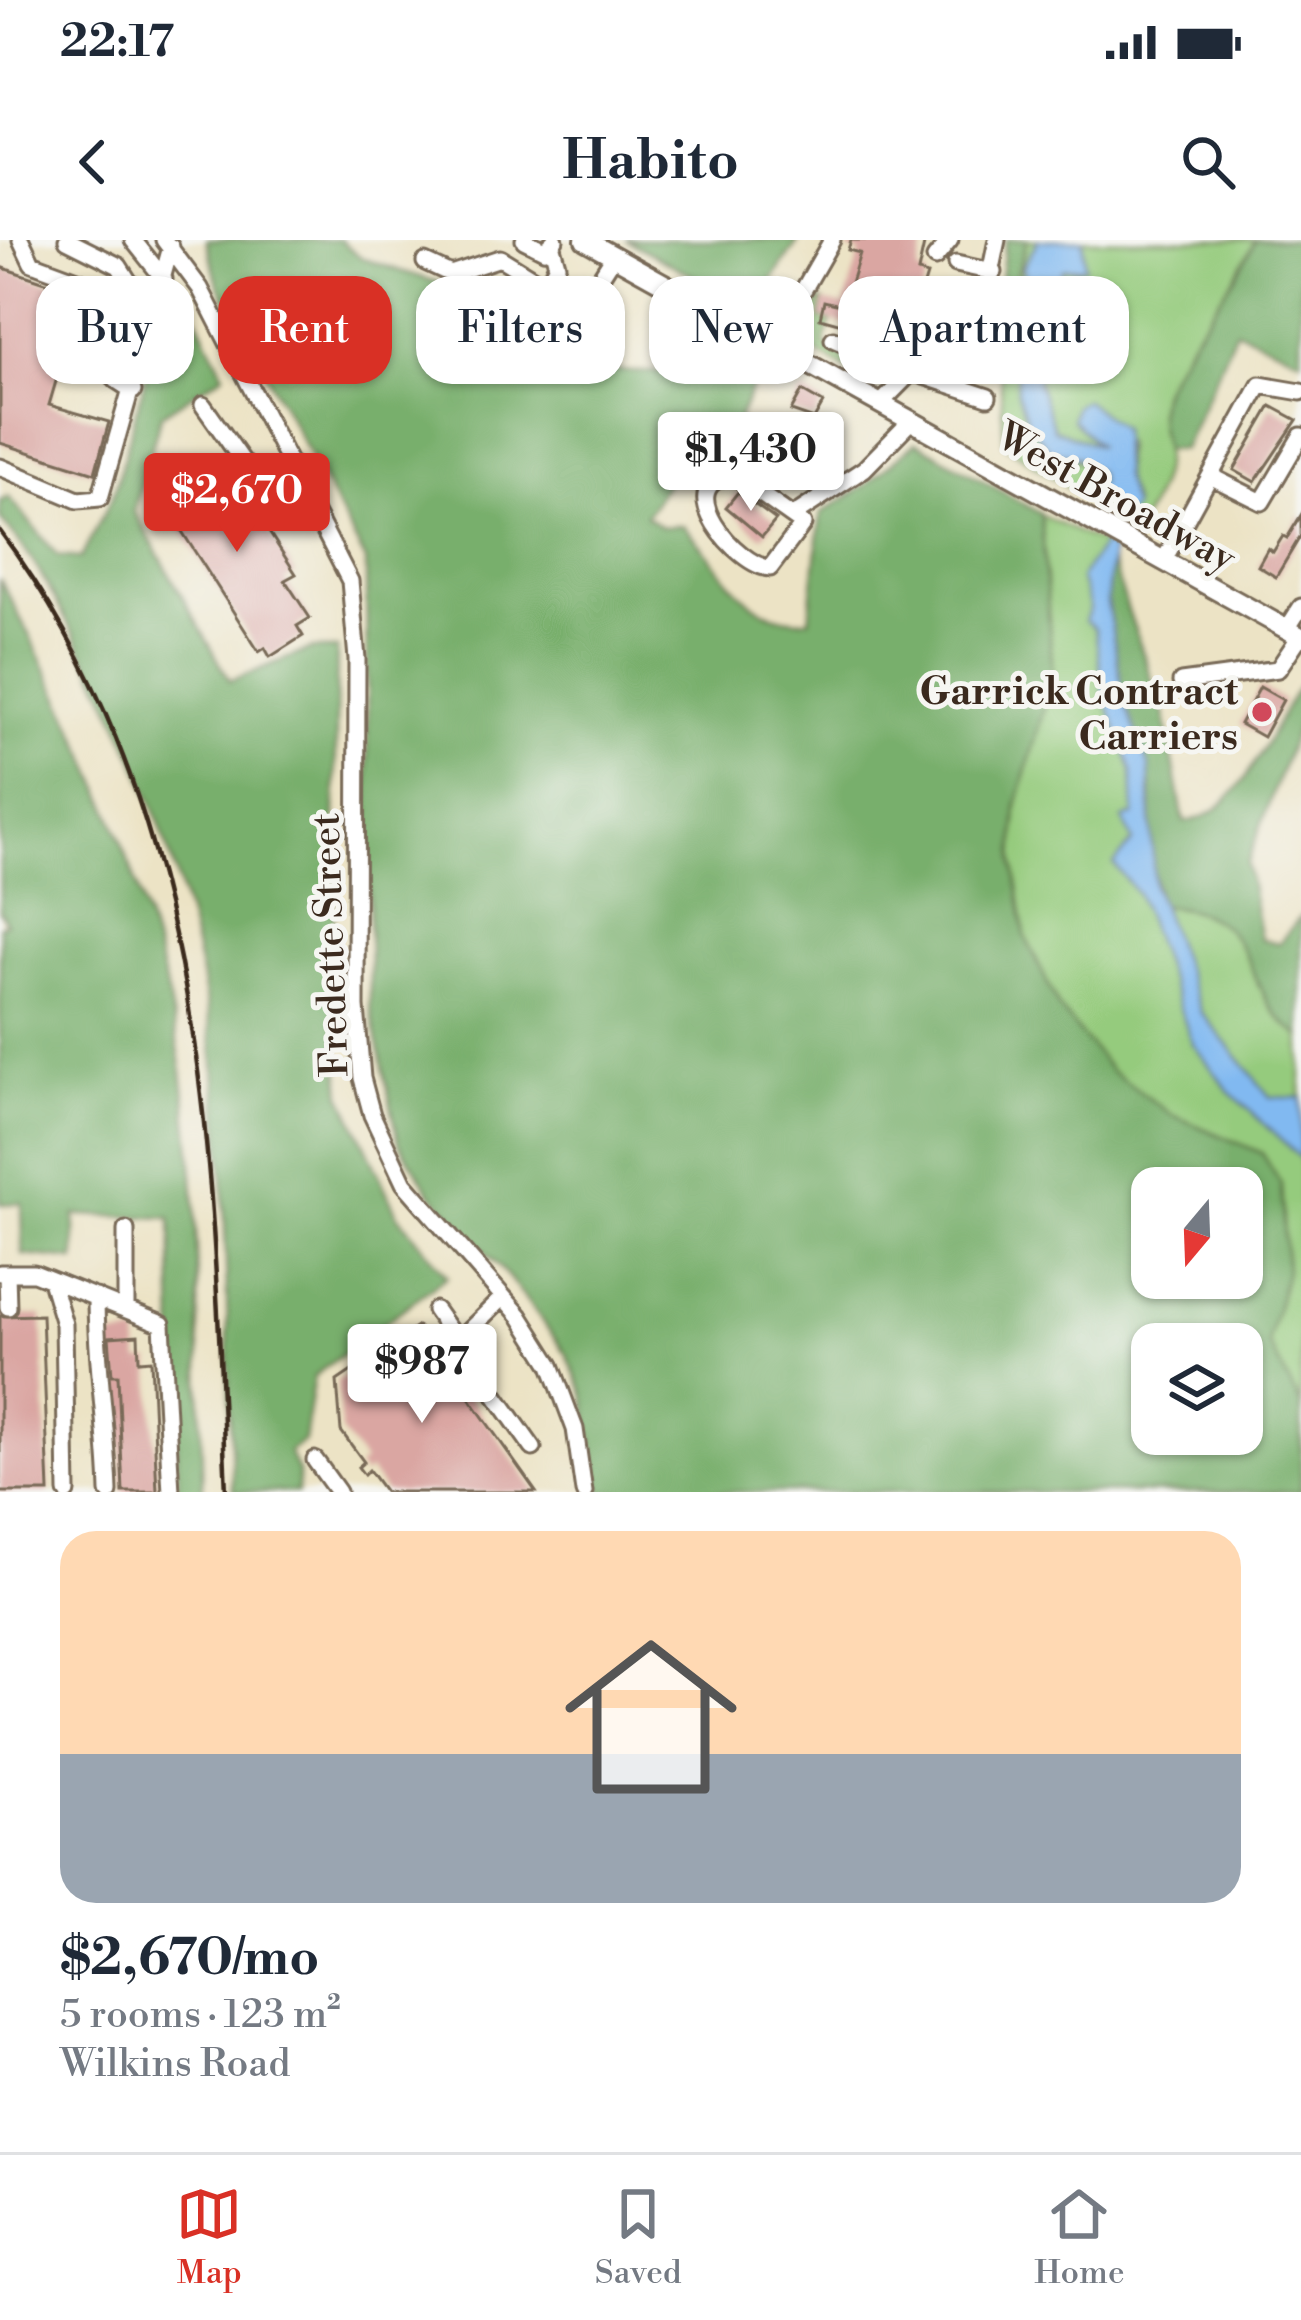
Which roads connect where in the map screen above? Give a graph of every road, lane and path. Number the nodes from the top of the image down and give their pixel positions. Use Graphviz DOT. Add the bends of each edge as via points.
graph roads {
  1 [pos="21,240"];
  2 [pos="67,240"];
  3 [pos="133,240"];
  4 [pos="585,240"];
  5 [pos="832,240"];
  6 [pos="950,240"];
  7 [pos="997,240"];
  8 [pos="526,241"];
  9 [pos="190,242"];
  10 [pos="168,244"];
  11 [pos="553,244"];
  12 [pos="614,256"];
  13 [pos="935,259"];
  14 [pos="184,262"];
  15 [pos="425,262"];
  16 [pos="956,264"];
  17 [pos="515,265"];
  18 [pos="994,272"];
  19 [pos="125,276"];
  20 [pos="162,276"];
  21 [pos="164,276"];
  22 [pos="534,276"];
  23 [pos="552,276"];
  24 [pos="602,276"];
  25 [pos="651,276"];
  26 [pos="811,276"];
  27 [pos="992,276"];
  28 [pos="833,338"];
  29 [pos="838,340"];
  30 [pos="814,366"];
  31 [pos="135,384"];
  32 [pos="900,384"];
  33 [pos="946,384"];
  34 [pos="133,391"];
  35 [pos="1301,392"];
  36 [pos="988,397"];
  37 [pos="881,403"];
  38 [pos="203,404"];
  39 [pos="912,420"];
  40 [pos="1301,436"];
  41 [pos="0,466"];
  42 [pos="1210,476"];
  43 [pos="306,488"];
  44 [pos="794,515"];
  45 [pos="1164,560"];
  46 [pos="1300,609"];
  47 [pos="1296,634"];
  48 [pos="1181,682"];
  49 [pos="126,1231"];
  50 [pos="3,1273"];
  51 [pos="52,1284"];
  52 [pos="96,1297"];
  53 [pos="502,1298"];
  54 [pos="8,1307"];
  55 [pos="126,1309"];
  56 [pos="435,1310"];
  57 [pos="458,1341"];
  58 [pos="533,1448"];
  59 [pos="315,1460"];
  60 [pos="67,1492"];
  61 [pos="109,1492"];
  62 [pos="171,1492"];
  63 [pos="338,1492"];
  64 [pos="584,1492"];
  1 -- 34 [label="street" via="32,263 99,288 116,380"];
  2 -- 19 [label="street"];
  3 -- 20 [label="street"];
  4 -- 12 [label="main road, West Broadway"];
  5 -- 26 [label="street"];
  6 -- 13 [label="street"];
  7 -- 18 [label="street"];
  8 -- 11 [label="street"];
  8 -- 17 [label="street"];
  9 -- 14 [label="street"];
  10 -- 14 [label="street, Fredette Street"];
  10 -- 21 [label="street"];
  11 -- 23 [label="street"];
  12 -- 24 [label="street"];
  12 -- 25 [label="main road, West Broadway"];
  14 -- 43 [label="street, Fredette Street"];
  15 -- 17 [label="street" via="451,274 494,258"];
  16 -- 18 [label="street"];
  17 -- 22 [label="street"];
  18 -- 27 [label="street"];
  28 -- 29 [label="street"];
  30 -- 37 [label="main road, West Broadway"];
  31 -- 34 [label="street"];
  32 -- 37 [label="street"];
  33 -- 36 [label="street"];
  34 -- 41 [label="street" via="100,498 78,500"];
  35 -- 42 [label="street" via="1260,385"];
  37 -- 39 [label="main road, West Broadway"];
  38 -- 43 [label="street" via="265,493 277,498"];
  39 -- 44 [label="street" via="876,460"];
  39 -- 45 [label="main road, West Broadway"];
  40 -- 42 [label="street" via="1262,502"];
  42 -- 45 [label="street"];
  43 -- 53 [label="street, Fredette Street" via="350,581 356,627 362,1078 404,1184"];
  44 -- 44 [label="street" via="734,475 717,480 705,503 717,530 764,569 802,530"];
  45 -- 47 [label="main road, West Broadway"];
  46 -- 47 [label="street"];
  47 -- 48 [label="street" via="1277,669"];
  49 -- 55 [label="street"];
  50 -- 51 [label="street" via="34,1273"];
  50 -- 54 [label="street"];
  51 -- 52 [label="street"];
  51 -- 60 [label="street" via="64,1324"];
  52 -- 55 [label="street"];
  52 -- 61 [label="street"];
  53 -- 57 [label="street"];
  53 -- 64 [label="street, Fredette Street" via="558,1379"];
  55 -- 62 [label="street" via="167,1332"];
  56 -- 57 [label="street"];
  57 -- 58 [label="street"];
  59 -- 63 [label="street"];
}
